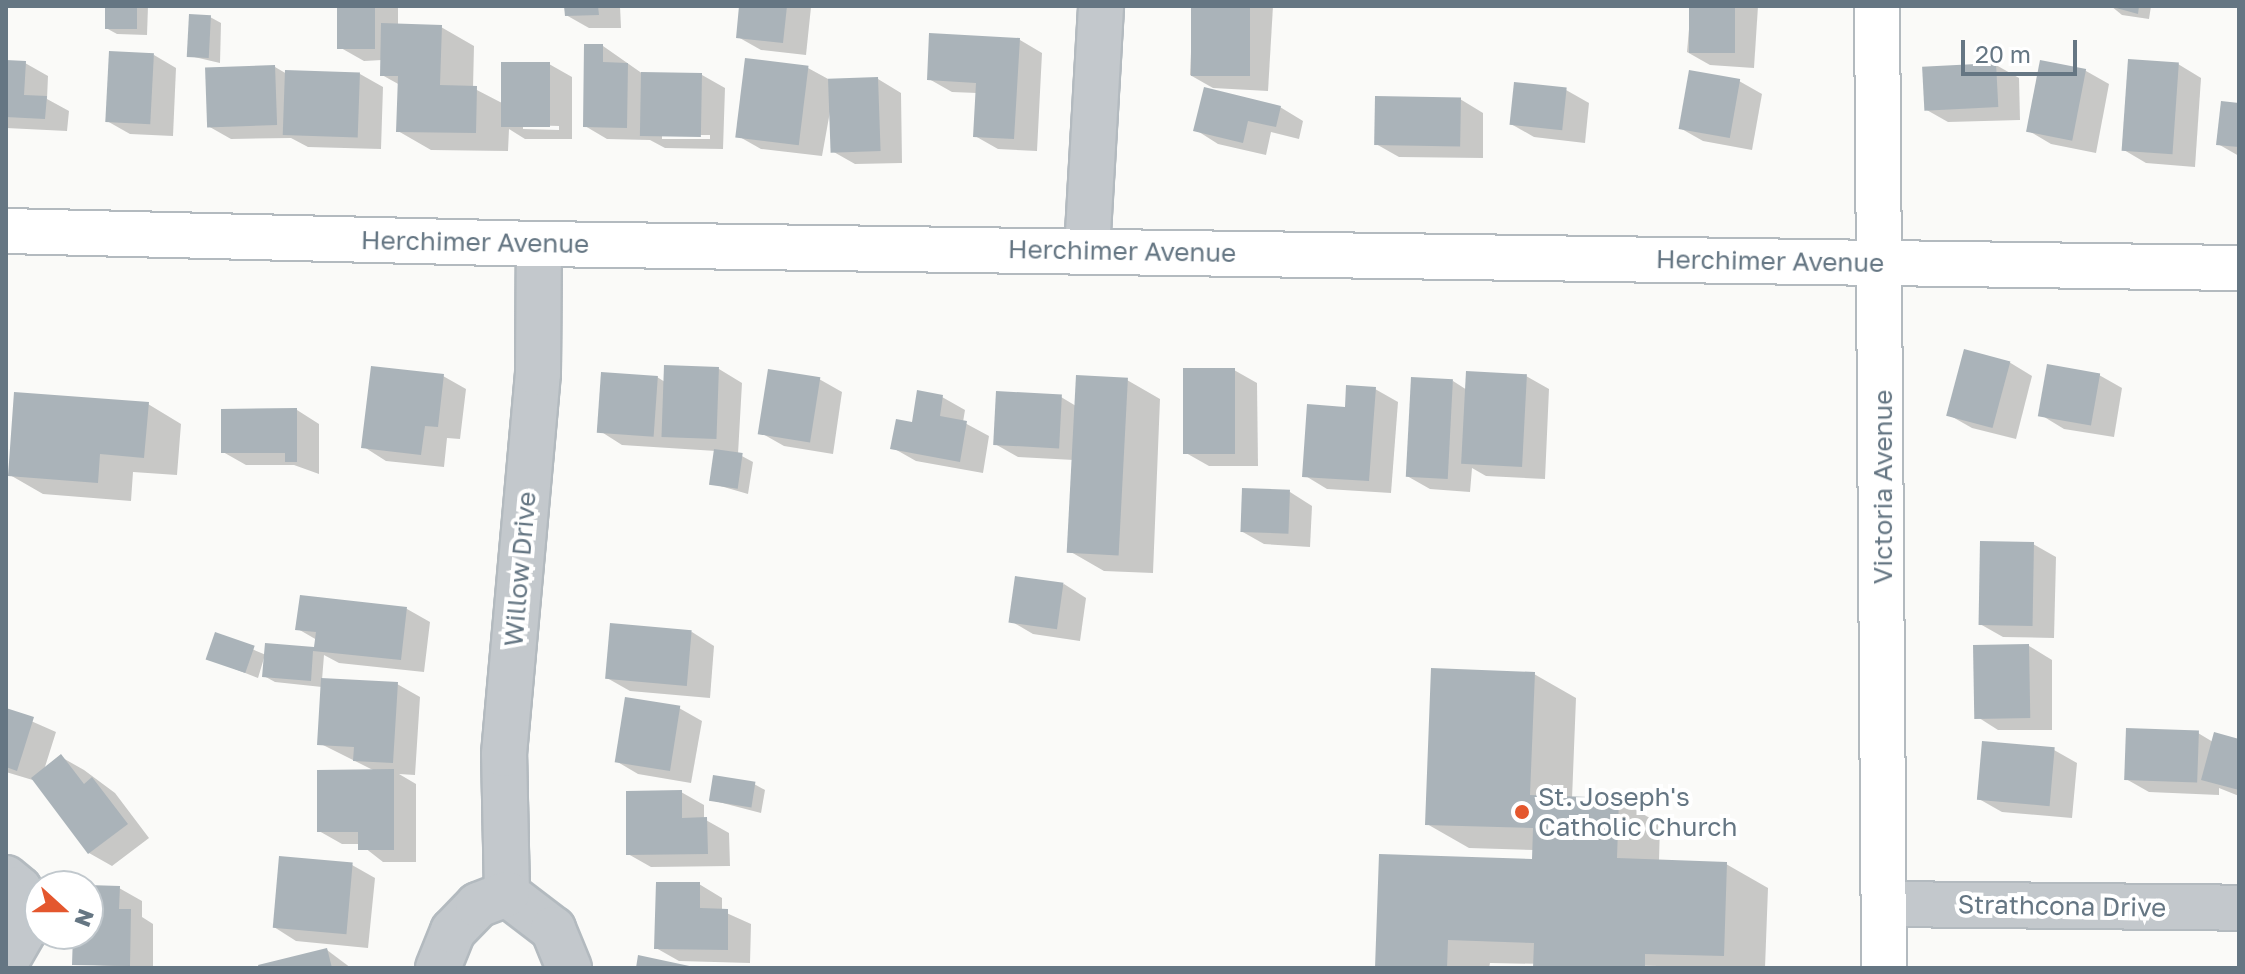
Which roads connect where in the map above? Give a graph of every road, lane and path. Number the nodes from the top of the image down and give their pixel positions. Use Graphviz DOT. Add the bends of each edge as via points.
graph roads {
  1 [pos="1101,6"];
  2 [pos="1877,6"];
  3 [pos="6,231"];
  4 [pos="539,244"];
  5 [pos="1087,250"];
  6 [pos="1882,263"];
  7 [pos="2239,268"];
  8 [pos="6,878"];
  9 [pos="507,894"];
  10 [pos="1885,904"];
  11 [pos="2239,908"];
  12 [pos="6,962"];
  13 [pos="438,968"];
  14 [pos="569,968"];
  15 [pos="1884,968"];
  1 -- 5 [label="street"];
  2 -- 6 [label="street, Victoria Avenue"];
  3 -- 4 [label="street, Herchimer Avenue"];
  4 -- 5 [label="street, Herchimer Avenue"];
  4 -- 9 [label="street, Willow Drive" via="538,373 504,754"];
  5 -- 6 [label="street, Herchimer Avenue"];
  6 -- 7 [label="street, Herchimer Avenue"];
  6 -- 10 [label="street, Victoria Avenue"];
  8 -- 12 [label="street" via="19,889 25,907 23,932"];
  9 -- 13 [label="street" via="478,905"];
  9 -- 14 [label="street" via="553,929"];
  10 -- 11 [label="street, Strathcona Drive"];
  10 -- 15 [label="street, Victoria Avenue"];
}
